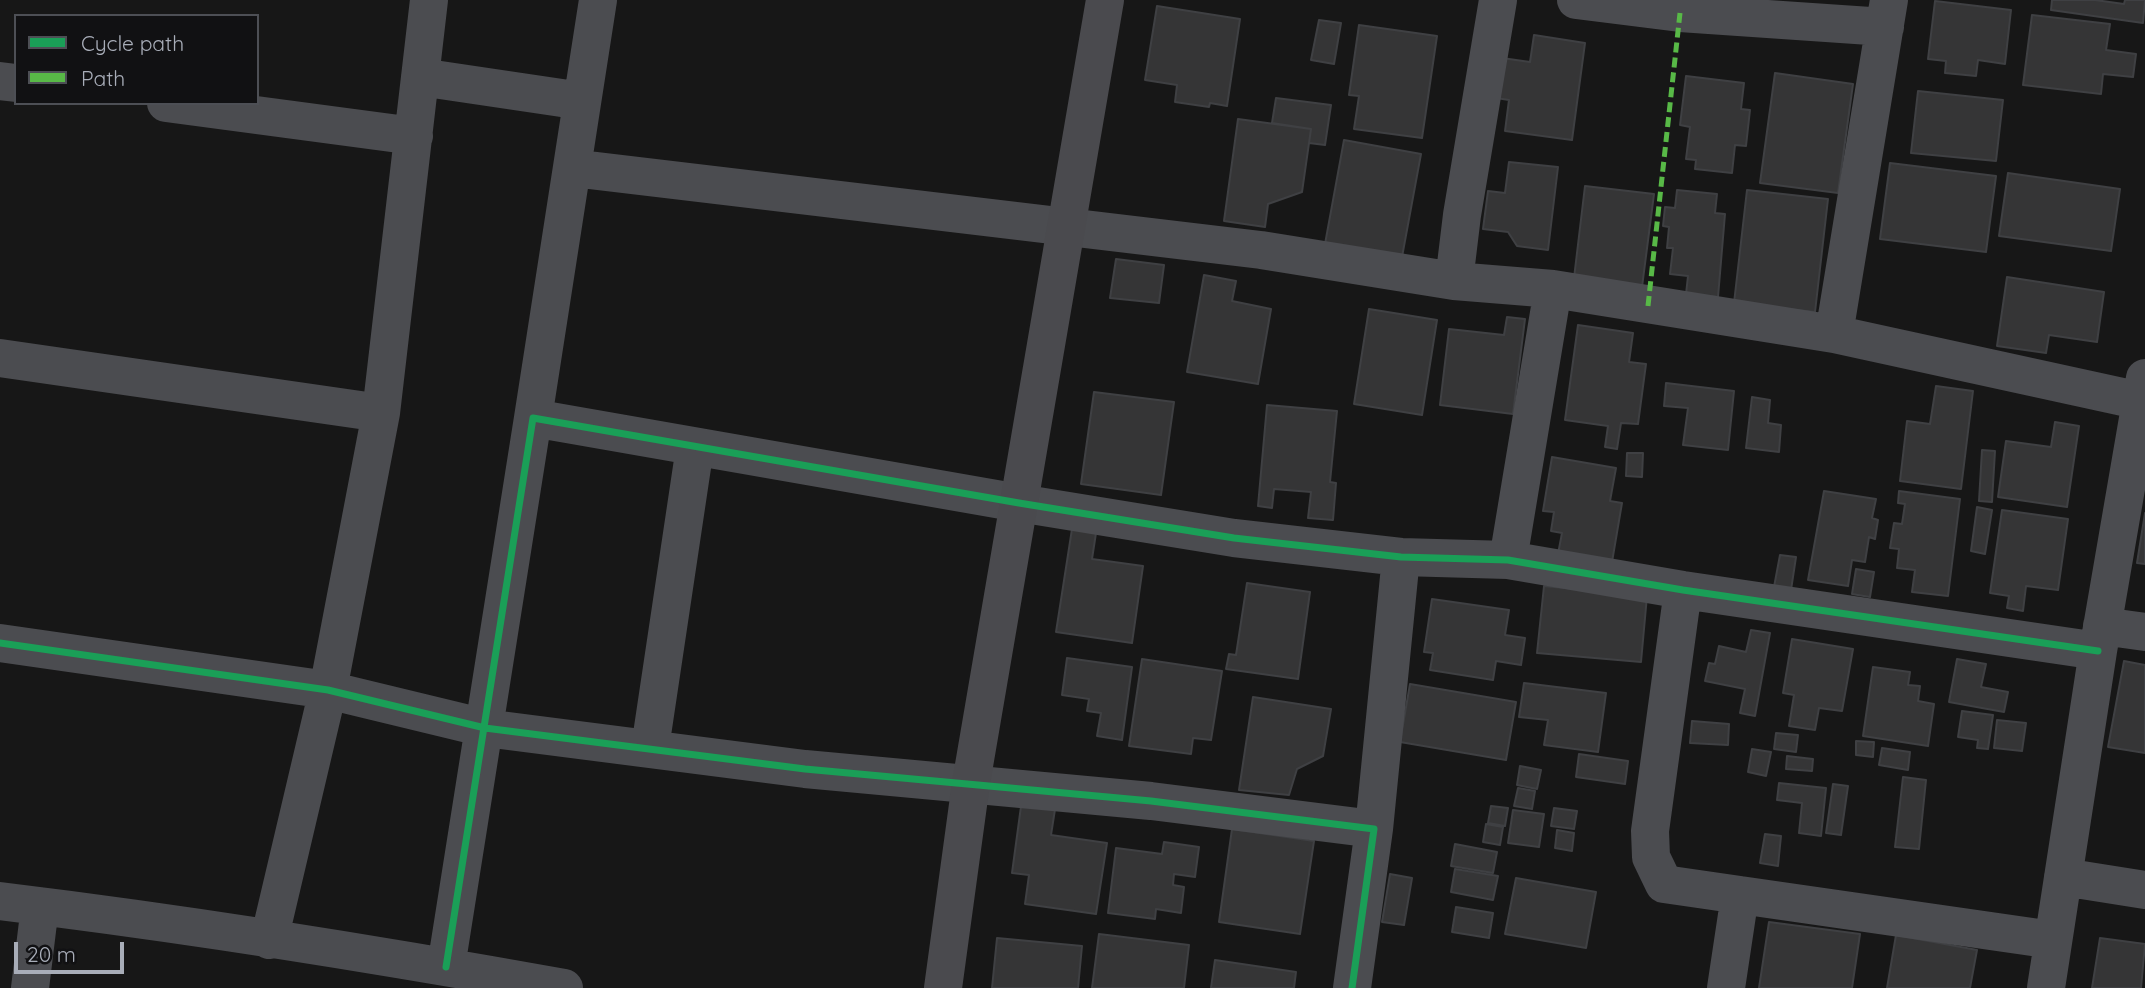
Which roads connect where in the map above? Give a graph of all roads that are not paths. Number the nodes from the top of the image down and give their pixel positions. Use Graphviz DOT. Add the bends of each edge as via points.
graph roads {
  1 [pos="429,0"];
  2 [pos="598,0"];
  3 [pos="1105,0"];
  4 [pos="1498,0"];
  5 [pos="1576,0"];
  6 [pos="1887,14"];
  7 [pos="420,77"];
  8 [pos="582,101"];
  9 [pos="181,105"];
  10 [pos="414,136"];
  11 [pos="572,168"];
  12 [pos="1068,227"];
  13 [pos="1454,281"];
  14 [pos="1553,289"];
  15 [pos="1834,334"];
  16 [pos="0,358"];
  17 [pos="2143,389"];
  18 [pos="380,413"];
  19 [pos="533,418"];
  20 [pos="695,447"];
  21 [pos="1019,503"];
  22 [pos="1401,556"];
  23 [pos="1508,560"];
  24 [pos="1683,590"];
  25 [pos="2145,632"];
  26 [pos="2100,638"];
  27 [pos="0,643"];
  28 [pos="328,690"];
  29 [pos="485,728"];
  30 [pos="650,748"];
  31 [pos="971,783"];
  32 [pos="1374,830"];
  33 [pos="2063,877"];
  34 [pos="2145,890"];
  35 [pos="1740,895"];
  36 [pos="0,901"];
  37 [pos="40,906"];
  38 [pos="269,940"];
  39 [pos="2053,940"];
  40 [pos="446,967"];
  41 [pos="30,988"];
  42 [pos="564,988"];
  43 [pos="943,988"];
  44 [pos="1352,988"];
  45 [pos="1726,988"];
  46 [pos="2046,988"];
  1 -- 7 [label="street"];
  2 -- 8 [label="street"];
  3 -- 12 [label="street"];
  4 -- 13 [label="street"];
  5 -- 6 [label="street" via="1680,13"];
  6 -- 15 [label="street"];
  7 -- 8 [label="street"];
  7 -- 10 [label="street"];
  8 -- 11 [label="street"];
  9 -- 10 [label="street"];
  10 -- 18 [label="street"];
  11 -- 12 [label="street"];
  11 -- 19 [label="street"];
  12 -- 13 [label="street" via="1261,250"];
  12 -- 21 [label="street"];
  13 -- 14 [label="street"];
  14 -- 15 [label="street"];
  14 -- 23 [label="street"];
  15 -- 17 [label="street"];
  16 -- 18 [label="street"];
  17 -- 26 [label="street"];
  18 -- 28 [label="street"];
  19 -- 20 [label="street"];
  19 -- 29 [label="street"];
  20 -- 21 [label="street"];
  20 -- 30 [label="street"];
  21 -- 22 [label="street" via="1234,538"];
  21 -- 31 [label="street"];
  22 -- 23 [label="street"];
  22 -- 32 [label="street"];
  23 -- 24 [label="street"];
  24 -- 26 [label="street"];
  24 -- 35 [label="street" via="1650,831 1651,857 1664,884"];
  25 -- 26 [label="street"];
  26 -- 33 [label="street"];
  27 -- 28 [label="street"];
  28 -- 29 [label="street"];
  28 -- 38 [label="street"];
  29 -- 30 [label="street"];
  29 -- 40 [label="street"];
  30 -- 31 [label="street" via="806,769"];
  31 -- 32 [label="street"];
  31 -- 43 [label="street"];
  32 -- 44 [label="street"];
  33 -- 34 [label="street"];
  33 -- 39 [label="street"];
  35 -- 39 [label="street"];
  35 -- 45 [label="street"];
  36 -- 37 [label="street"];
  37 -- 38 [label="street"];
  37 -- 41 [label="street"];
  38 -- 40 [label="street"];
  39 -- 46 [label="street"];
  40 -- 42 [label="street"];
}
